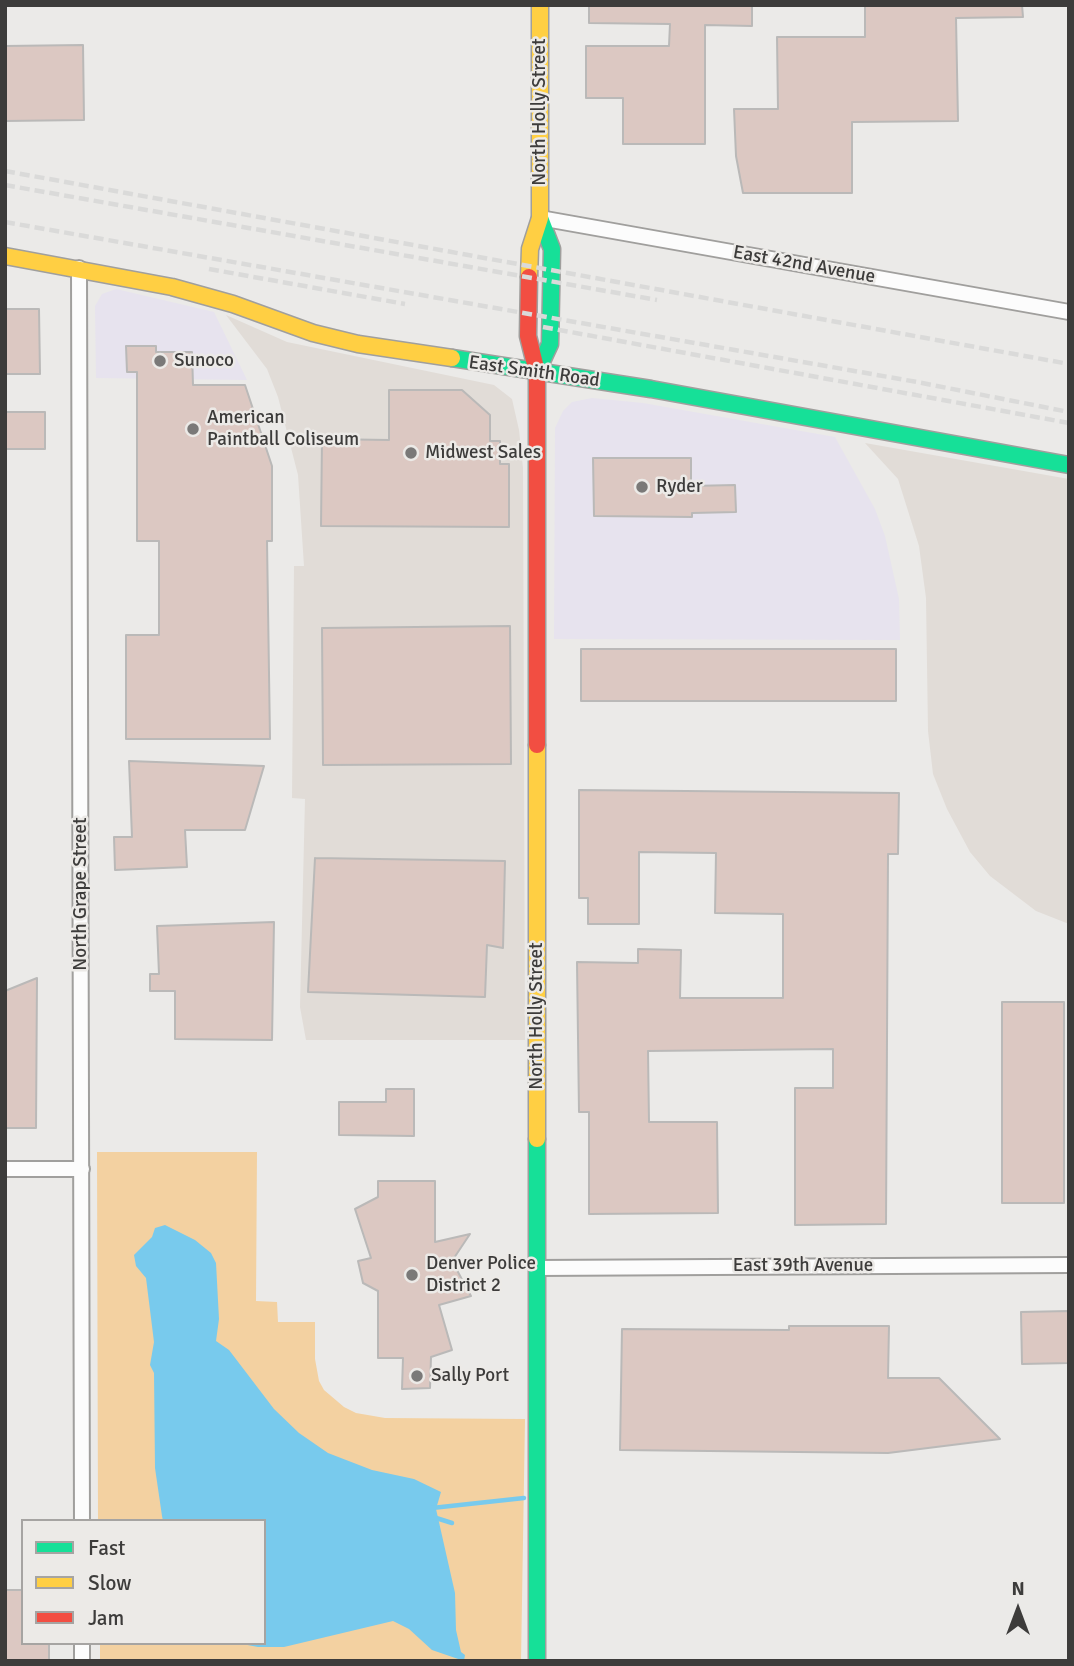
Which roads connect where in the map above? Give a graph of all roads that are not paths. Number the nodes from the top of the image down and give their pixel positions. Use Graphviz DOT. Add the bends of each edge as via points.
graph roads {
  1 [pos="540,5"];
  2 [pos="540,218"];
  3 [pos="5,256"];
  4 [pos="79,268"];
  5 [pos="1069,312"];
  6 [pos="537,372"];
  7 [pos="1069,465"];
  8 [pos="5,1169"];
  9 [pos="82,1169"];
  10 [pos="1069,1265"];
  11 [pos="537,1268"];
  12 [pos="82,1519"];
  13 [pos="537,1661"];
  1 -- 2 [label="street, North Holly Street"];
  2 -- 5 [label="street, East 42nd Avenue"];
  2 -- 6 [label="street, North Holly Street" via="530,249 528,315 528,341"];
  2 -- 6 [label="street, North Holly Street" via="552,249 552,271 550,344"];
  3 -- 4 [label="street, East Smith Road"];
  4 -- 6 [label="street, East Smith Road" via="216,298 340,340"];
  4 -- 9 [label="street, North Grape Street"];
  6 -- 7 [label="street, East Smith Road"];
  6 -- 11 [label="street, North Holly Street"];
  8 -- 9 [label="street"];
  9 -- 12 [label="street, North Grape Street"];
  10 -- 11 [label="street, East 39th Avenue"];
  11 -- 13 [label="street, North Holly Street"];
}
